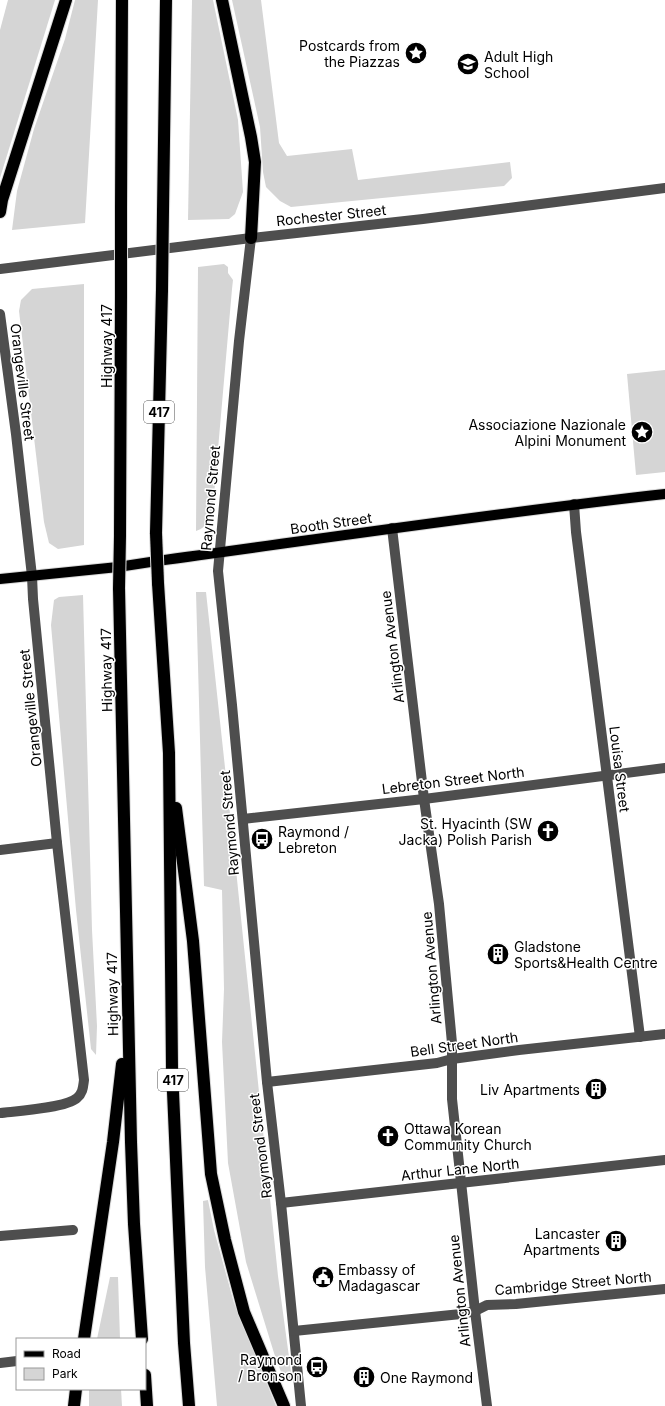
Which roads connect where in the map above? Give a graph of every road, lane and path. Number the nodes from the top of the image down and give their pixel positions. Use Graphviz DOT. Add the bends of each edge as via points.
graph roads {
  1 [pos="66,0"];
  2 [pos="122,0"];
  3 [pos="166,0"];
  4 [pos="222,0"];
  5 [pos="665,188"];
  6 [pos="0,212"];
  7 [pos="251,238"];
  8 [pos="0,270"];
  9 [pos="0,314"];
  10 [pos="665,494"];
  11 [pos="574,504"];
  12 [pos="392,528"];
  13 [pos="219,552"];
  14 [pos="32,576"];
  15 [pos="0,579"];
  16 [pos="169,753"];
  17 [pos="665,768"];
  18 [pos="607,775"];
  19 [pos="424,799"];
  20 [pos="243,819"];
  21 [pos="57,843"];
  22 [pos="0,850"];
  23 [pos="127,1019"];
  24 [pos="665,1034"];
  25 [pos="640,1037"];
  26 [pos="452,1059"];
  27 [pos="267,1082"];
  28 [pos="0,1113"];
  29 [pos="665,1160"];
  30 [pos="462,1183"];
  31 [pos="281,1203"];
  32 [pos="73,1230"];
  33 [pos="0,1236"];
  34 [pos="665,1288"];
  35 [pos="475,1311"];
  36 [pos="294,1331"];
  37 [pos="84,1338"];
  38 [pos="142,1338"];
  39 [pos="16,1361"];
  40 [pos="0,1363"];
  41 [pos="76,1390"];
  42 [pos="146,1390"];
  43 [pos="74,1406"];
  44 [pos="147,1406"];
  45 [pos="189,1406"];
  46 [pos="284,1406"];
  47 [pos="301,1406"];
  48 [pos="487,1406"];
  1 -- 6 [label="highway"];
  2 -- 23 [label="highway, Highway 417, bridge" via="119,588"];
  3 -- 16 [label="highway, 417, bridge" via="156,533"];
  4 -- 7 [label="highway" via="255,162"];
  5 -- 7 [label="street, Rochester Street"];
  7 -- 8 [label="street, Rochester Street"];
  7 -- 13 [label="street, Raymond Street"];
  9 -- 14 [label="street, Orangeville Street"];
  10 -- 11 [label="main road, Booth Street"];
  11 -- 12 [label="main road, Booth Street"];
  11 -- 18 [label="street, Louisa Street"];
  12 -- 13 [label="main road, Booth Street"];
  12 -- 19 [label="street, Arlington Avenue"];
  13 -- 14 [label="main road, Booth Street" via="118,567"];
  13 -- 20 [label="street, Raymond Street" via="218,571"];
  14 -- 15 [label="main road, Booth Street"];
  14 -- 21 [label="street, Orangeville Street"];
  16 -- 45 [label="highway, 417" via="172,1070"];
  16 -- 46 [label="highway" via="193,941 211,1174 244,1312"];
  17 -- 18 [label="street, Lebreton Street North"];
  18 -- 19 [label="street, Lebreton Street North"];
  18 -- 25 [label="street, Louisa Street"];
  19 -- 20 [label="street, Lebreton Street North"];
  19 -- 26 [label="street, Arlington Avenue" via="439,904"];
  20 -- 27 [label="street, Raymond Street"];
  21 -- 22 [label="street"];
  21 -- 28 [label="street, Orangeville Street" via="83,1088 78,1097 67,1104"];
  23 -- 37 [label="highway" via="113,1142"];
  23 -- 38 [label="highway, Highway 417" via="134,1224"];
  24 -- 25 [label="street, Bell Street North"];
  25 -- 26 [label="street, Bell Street North"];
  26 -- 27 [label="street, Bell Street North"];
  26 -- 30 [label="street, Arlington Avenue" via="452,1099"];
  27 -- 31 [label="street, Raymond Street"];
  29 -- 30 [label="street, Arthur Lane North"];
  30 -- 31 [label="street, Arthur Lane North"];
  30 -- 35 [label="street, Arlington Avenue"];
  31 -- 36 [label="street, Raymond Street"];
  32 -- 33 [label="street"];
  34 -- 35 [label="street, Cambridge Street North" via="487,1305"];
  35 -- 36 [label="street, Cambridge Street North"];
  35 -- 48 [label="street, Arlington Avenue"];
  36 -- 47 [label="street, Raymond Street"];
  39 -- 40 [label="street"];
  41 -- 43 [label="highway"];
  42 -- 44 [label="highway"];
}
